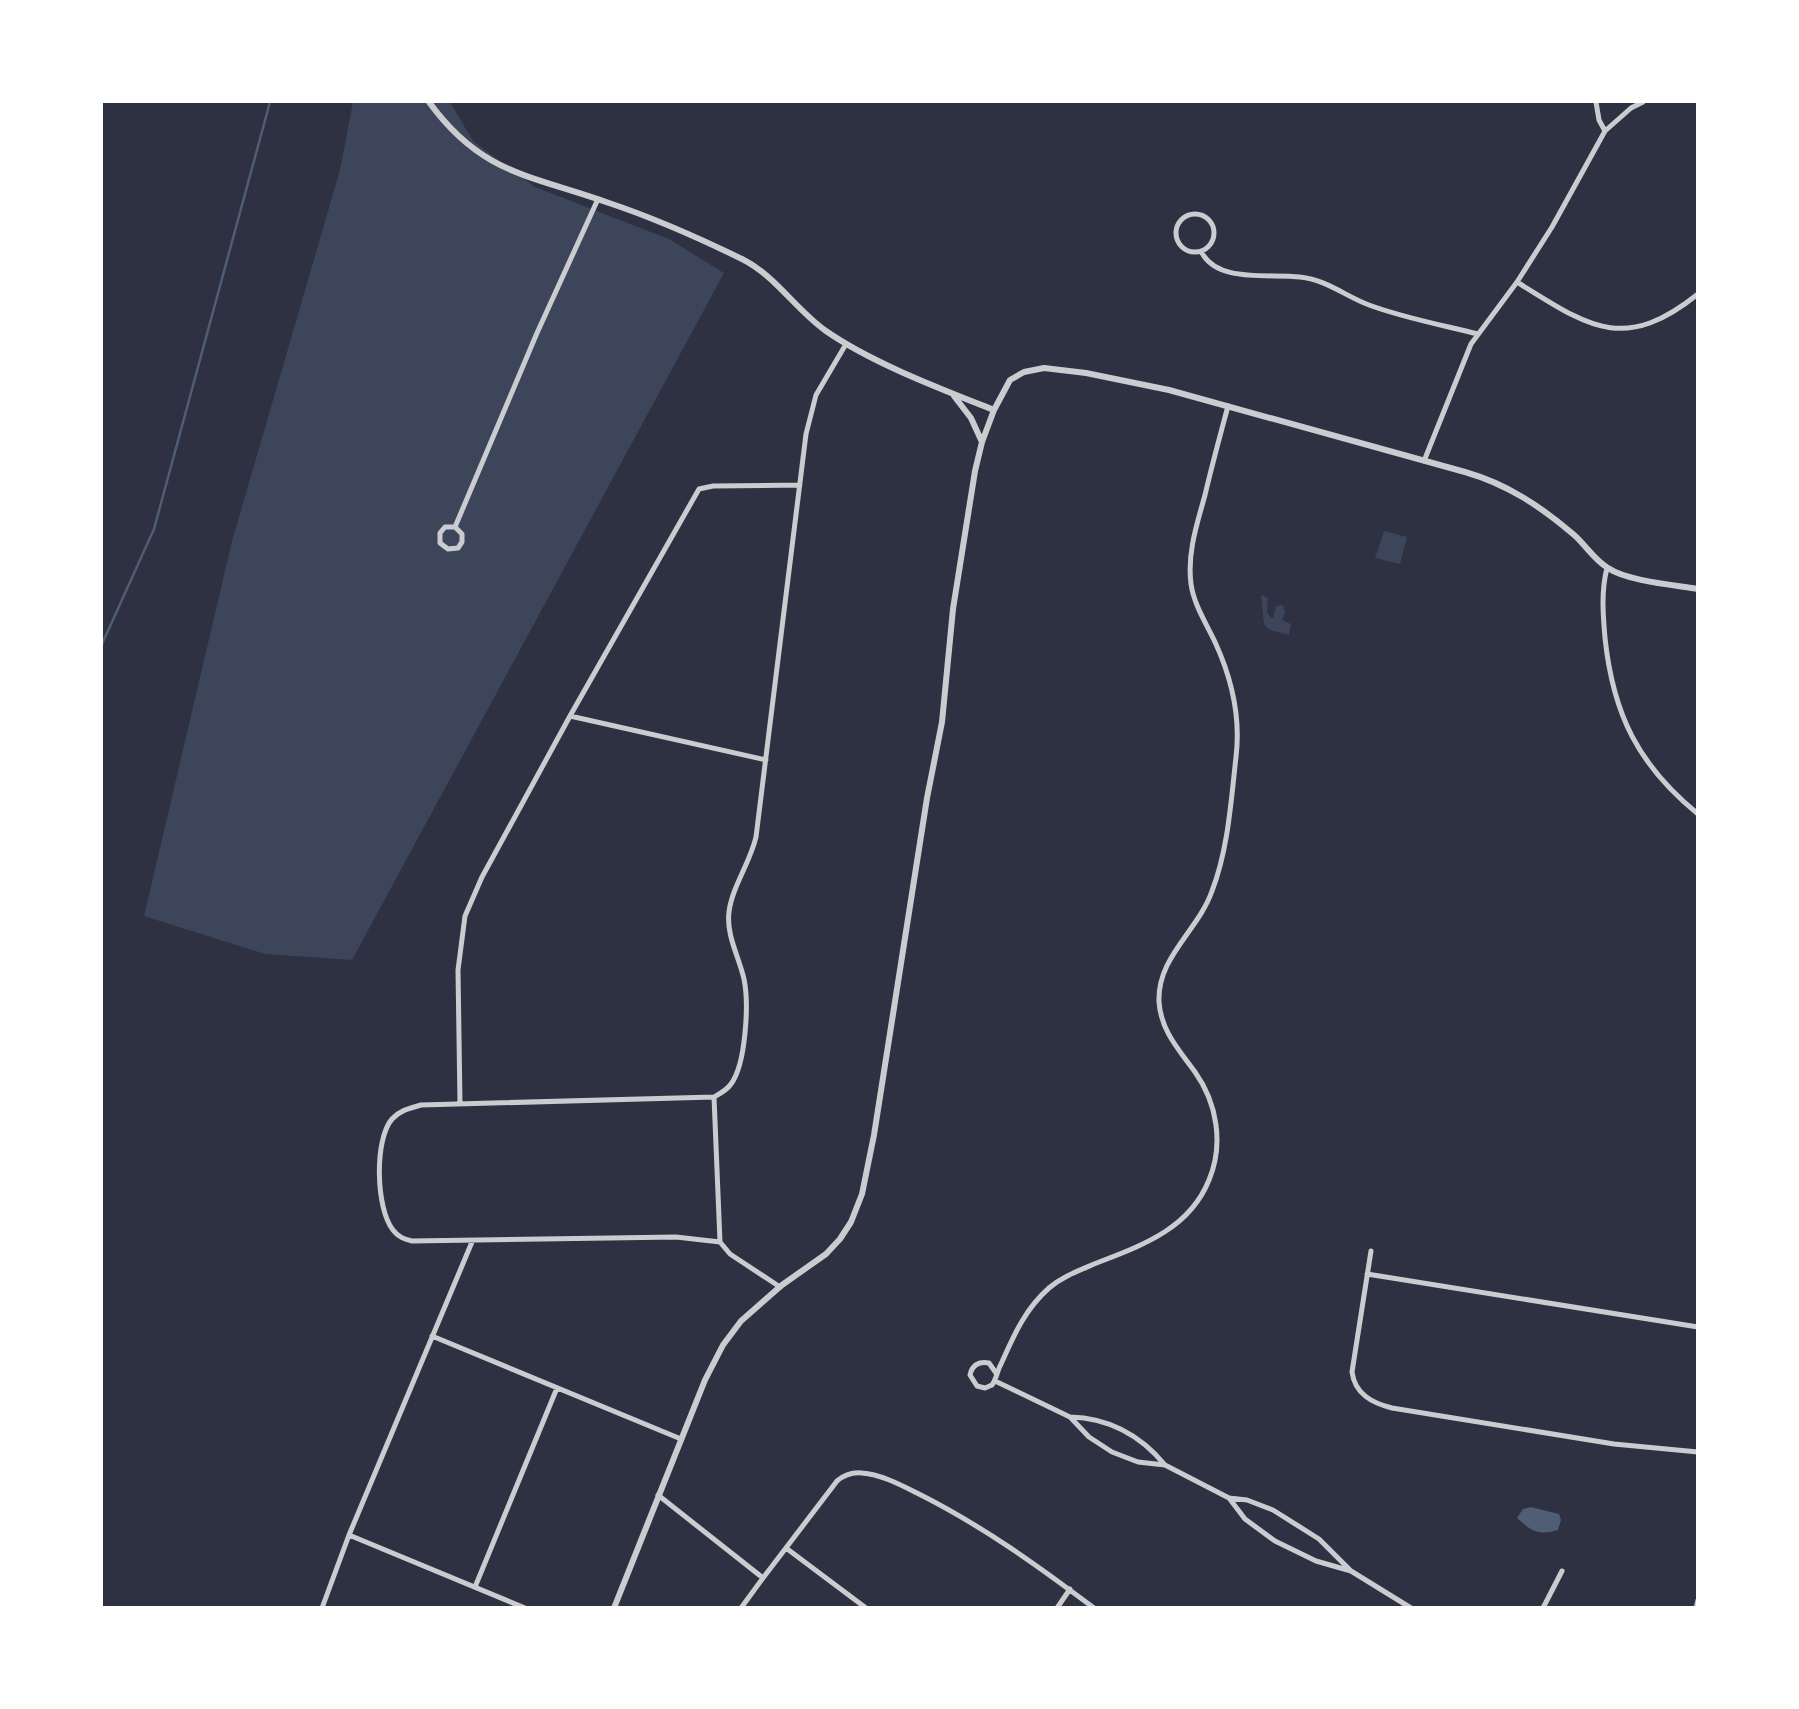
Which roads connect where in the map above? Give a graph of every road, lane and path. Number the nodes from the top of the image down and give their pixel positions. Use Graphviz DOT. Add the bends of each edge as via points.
graph roads {
  1 [pos="429,102"];
  2 [pos="1596,102"];
  3 [pos="1643,102"];
  4 [pos="1605,131"];
  5 [pos="598,199"];
  6 [pos="1202,251"];
  7 [pos="1517,282"];
  8 [pos="1698,294"];
  9 [pos="1478,334"];
  10 [pos="846,344"];
  11 [pos="950,393"];
  12 [pos="1228,407"];
  13 [pos="994,410"];
  14 [pos="982,442"];
  15 [pos="1424,461"];
  16 [pos="800,485"];
  17 [pos="455,527"];
  18 [pos="1607,568"];
  19 [pos="1698,589"];
  20 [pos="570,716"];
  21 [pos="766,760"];
  22 [pos="1698,814"];
  23 [pos="715,1097"];
  24 [pos="460,1104"];
  25 [pos="472,1242"];
  26 [pos="720,1242"];
  27 [pos="1371,1251"];
  28 [pos="1367,1274"];
  29 [pos="780,1287"];
  30 [pos="1698,1326"];
  31 [pos="432,1336"];
  32 [pos="996,1373"];
  33 [pos="995,1381"];
  34 [pos="557,1388"];
  35 [pos="1070,1418"];
  36 [pos="681,1438"];
  37 [pos="1698,1452"];
  38 [pos="1166,1465"];
  39 [pos="658,1496"];
  40 [pos="1229,1498"];
  41 [pos="349,1535"];
  42 [pos="786,1548"];
  43 [pos="1351,1571"];
  44 [pos="1562,1571"];
  45 [pos="763,1578"];
  46 [pos="475,1587"];
  47 [pos="1070,1590"];
  48 [pos="1698,1600"];
  49 [pos="322,1608"];
  50 [pos="525,1608"];
  51 [pos="614,1608"];
  52 [pos="741,1608"];
  53 [pos="866,1608"];
  54 [pos="1057,1608"];
  55 [pos="1094,1608"];
  56 [pos="1411,1608"];
  57 [pos="1543,1608"];
  58 [pos="1696,1608"];
  1 -- 5 [label="street" via="458,136 497,164"];
  2 -- 4 [label="street"];
  3 -- 4 [label="street"];
  4 -- 7 [label="street"];
  5 -- 10 [label="street" via="743,259 767,275 810,319"];
  5 -- 17 [label="street"];
  6 -- 6 [label="street" via="1190,251 1177,239 1177,227 1189,215 1200,215 1212,225 1212,240"];
  6 -- 9 [label="street" via="1208,261 1226,271 1313,279 1377,307"];
  7 -- 8 [label="street" via="1576,318 1614,329 1653,323"];
  7 -- 9 [label="street"];
  9 -- 15 [label="street" via="1462,362"];
  10 -- 11 [label="street"];
  10 -- 16 [label="street" via="813,405"];
  11 -- 13 [label="street"];
  11 -- 14 [label="street" via="962,404"];
  12 -- 13 [label="street" via="1114,377 1044,368 1010,380"];
  12 -- 15 [label="street"];
  12 -- 32 [label="street" via="1192,542 1190,575 1196,602 1230,678 1238,718 1236,758 1217,877 1210,897 1167,963 1159,1003 1167,1033 1211,1101 1217,1139 1213,1168 1195,1204 1167,1232 1072,1273 1042,1295 1025,1315"];
  13 -- 14 [label="street"];
  14 -- 29 [label="street" via="953,609 942,722 864,1184 840,1239"];
  15 -- 18 [label="street" via="1512,489 1572,534"];
  16 -- 20 [label="street" via="699,489"];
  16 -- 21 [label="street"];
  17 -- 17 [label="street" via="445,527 440,533 445,548 461,544 462,534"];
  18 -- 19 [label="street"];
  18 -- 22 [label="street" via="1605,632 1621,716 1659,775"];
  20 -- 21 [label="street"];
  20 -- 24 [label="street" via="465,916 458,970"];
  21 -- 23 [label="street" via="753,849 729,913 730,934 745,982 746,1019 739,1068 732,1083"];
  23 -- 24 [label="street"];
  23 -- 26 [label="street"];
  24 -- 25 [label="street" via="421,1105 396,1115 384,1132 381,1190 389,1224 402,1238"];
  25 -- 26 [label="street" via="676,1237"];
  25 -- 31 [label="street"];
  26 -- 29 [label="street" via="730,1254"];
  27 -- 28 [label="street"];
  28 -- 30 [label="street"];
  28 -- 37 [label="street" via="1352,1371 1357,1388 1369,1399 1392,1408 1576,1438"];
  29 -- 36 [label="street" via="741,1321 723,1345"];
  31 -- 34 [label="street"];
  31 -- 41 [label="street"];
  32 -- 33 [label="street"];
  32 -- 33 [label="street" via="989,1363 980,1363 970,1375 981,1388"];
  33 -- 35 [label="street"];
  34 -- 36 [label="street"];
  34 -- 46 [label="street"];
  35 -- 38 [label="street" via="1112,1452 1138,1462"];
  35 -- 38 [label="street" via="1097,1420 1123,1430"];
  36 -- 39 [label="street"];
  38 -- 40 [label="street"];
  39 -- 45 [label="street"];
  39 -- 51 [label="street"];
  40 -- 43 [label="street" via="1245,1519 1275,1541 1316,1561"];
  40 -- 43 [label="street" via="1256,1502 1289,1518 1333,1551"];
  41 -- 46 [label="street"];
  41 -- 49 [label="street"];
  42 -- 45 [label="street"];
  42 -- 47 [label="street" via="837,1481 867,1473 965,1518"];
  42 -- 53 [label="street"];
  43 -- 56 [label="street"];
  44 -- 57 [label="street"];
  45 -- 52 [label="street"];
  46 -- 50 [label="street"];
  47 -- 54 [label="street"];
  47 -- 55 [label="street"];
  48 -- 58 [label="street"];
}
